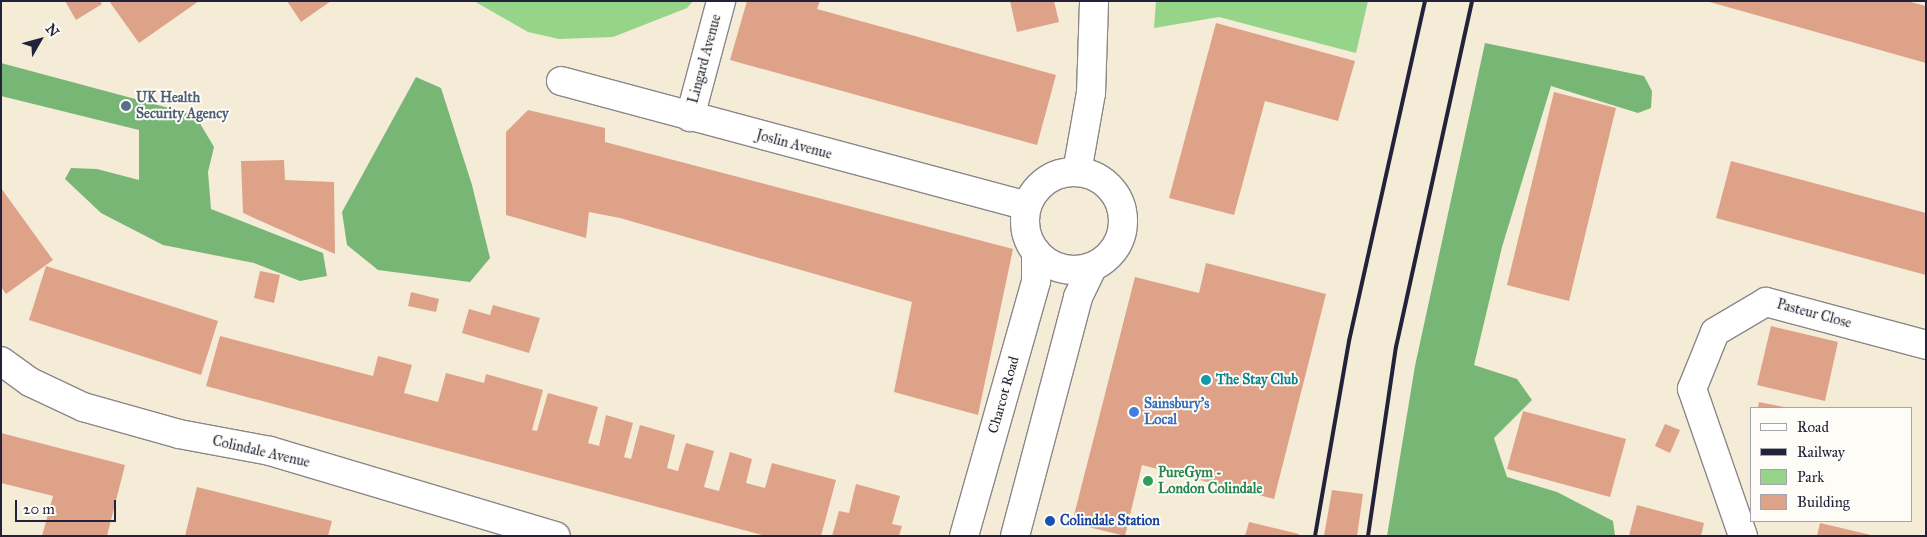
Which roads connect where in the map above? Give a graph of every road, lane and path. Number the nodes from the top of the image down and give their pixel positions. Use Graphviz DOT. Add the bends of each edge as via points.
graph roads {
  1 [pos="721,1"];
  2 [pos="1094,1"];
  3 [pos="561,81"];
  4 [pos="690,117"];
  5 [pos="1077,172"];
  6 [pos="1027,206"];
  7 [pos="1036,252"];
  8 [pos="1093,266"];
  9 [pos="1926,344"];
  10 [pos="1,361"];
  11 [pos="556,536"];
  12 [pos="964,536"];
  13 [pos="1016,536"];
  14 [pos="1744,536"];
  1 -- 4 [label="street, Lingard Avenue"];
  2 -- 5 [label="street" via="1092,93"];
  3 -- 4 [label="street, Joslin Avenue"];
  4 -- 6 [label="street, Joslin Avenue"];
  5 -- 6 [label="street" via="1061,174 1046,181 1034,192"];
  5 -- 8 [label="street" via="1104,183 1120,206 1121,235 1115,248"];
  6 -- 7 [label="street, Charcot Road" via="1024,222"];
  7 -- 8 [label="street, Charcot Road" via="1047,263 1062,269 1078,270"];
  7 -- 12 [label="street, Charcot Road" via="1036,281"];
  8 -- 13 [label="street" via="1078,297"];
  9 -- 14 [label="street, Pasteur Close" via="1766,302 1716,332 1692,389"];
  10 -- 11 [label="street, Colindale Avenue" via="30,382 84,407 179,434 270,451"];
}
